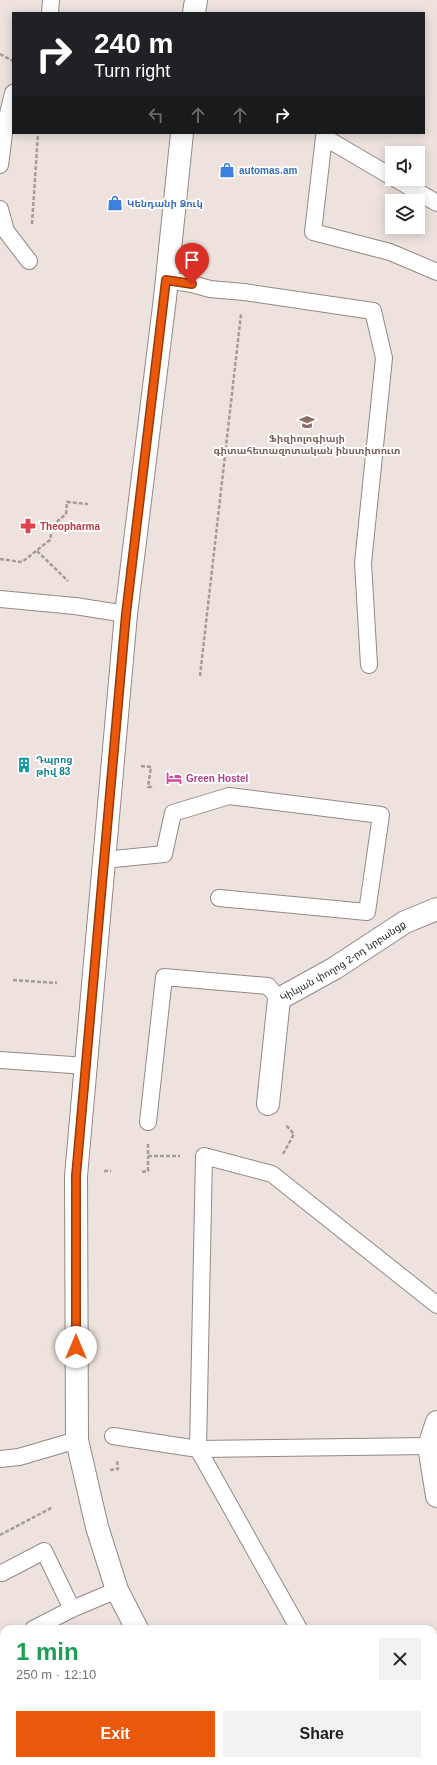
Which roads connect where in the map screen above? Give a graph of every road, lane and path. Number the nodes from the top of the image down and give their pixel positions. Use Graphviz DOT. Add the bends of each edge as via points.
graph roads {
  1 [pos="51,0"];
  2 [pos="196,0"];
  3 [pos="50,12"];
  4 [pos="194,12"];
  5 [pos="0,54"];
  6 [pos="12,60"];
  7 [pos="12,98"];
  8 [pos="38,134"];
  9 [pos="182,134"];
  10 [pos="319,135"];
  11 [pos="0,165"];
  12 [pos="385,173"];
  13 [pos="407,186"];
  14 [pos="437,204"];
  15 [pos="0,209"];
  16 [pos="30,261"];
  17 [pos="437,272"];
  18 [pos="166,280"];
  19 [pos="244,292"];
  20 [pos="88,504"];
  21 [pos="37,551"];
  22 [pos="0,559"];
  23 [pos="69,582"];
  24 [pos="0,599"];
  25 [pos="126,614"];
  26 [pos="369,665"];
  27 [pos="200,676"];
  28 [pos="140,766"];
  29 [pos="154,787"];
  30 [pos="104,860"];
  31 [pos="219,898"];
  32 [pos="437,909"];
  33 [pos="13,980"];
  34 [pos="58,983"];
  35 [pos="280,999"];
  36 [pos="0,1060"];
  37 [pos="86,1066"];
  38 [pos="268,1104"];
  39 [pos="148,1122"];
  40 [pos="148,1156"];
  41 [pos="204,1156"];
  42 [pos="142,1172"];
  43 [pos="437,1304"];
  44 [pos="437,1422"];
  45 [pos="113,1436"];
  46 [pos="77,1440"];
  47 [pos="429,1446"];
  48 [pos="198,1449"];
  49 [pos="0,1459"];
  50 [pos="437,1496"];
  51 [pos="53,1507"];
  52 [pos="0,1535"];
  53 [pos="2,1573"];
  54 [pos="117,1590"];
  55 [pos="72,1609"];
  56 [pos="40,1625"];
  57 [pos="135,1625"];
  58 [pos="297,1625"];
  1 -- 3 [label="lane"];
  2 -- 4 [label="street"];
  5 -- 6 [label="path"];
  7 -- 11 [label="lane"];
  8 -- 16 [label="path"];
  9 -- 18 [label="street"];
  10 -- 12 [label="lane"];
  10 -- 17 [label="lane" via="313,232 390,252"];
  13 -- 14 [label="lane"];
  15 -- 16 [label="lane" via="6,231"];
  18 -- 19 [label="lane" via="210,290"];
  18 -- 25 [label="street"];
  19 -- 26 [label="lane" via="373,311 384,358 363,563"];
  19 -- 27 [label="path"];
  20 -- 21 [label="path" via="66,502 66,514 53,524 50,540"];
  21 -- 22 [label="path" via="22,562"];
  21 -- 23 [label="path"];
  24 -- 25 [label="lane"];
  25 -- 30 [label="street"];
  28 -- 29 [label="path" via="151,767 148,787"];
  30 -- 31 [label="lane" via="164,854 173,813 229,796 381,815 367,912"];
  30 -- 37 [label="street"];
  32 -- 35 [label="street, Կիևյան փողոց 2-րդ նրբանցք" via="405,922 335,968"];
  33 -- 34 [label="path"];
  35 -- 38 [label="street, Կիևյան փողոց 2-րդ նրբանցք"];
  35 -- 39 [label="lane" via="268,986 164,977"];
  36 -- 37 [label="lane"];
  37 -- 46 [label="street" via="76,1176"];
  39 -- 40 [label="path"];
  40 -- 41 [label="path"];
  40 -- 42 [label="path" via="148,1171"];
  41 -- 43 [label="lane" via="272,1174"];
  41 -- 48 [label="lane"];
  44 -- 47 [label="street"];
  45 -- 48 [label="lane"];
  46 -- 49 [label="lane" via="19,1457"];
  46 -- 54 [label="street" via="96,1527"];
  47 -- 48 [label="lane"];
  47 -- 50 [label="street"];
  48 -- 58 [label="lane"];
  51 -- 52 [label="path"];
  53 -- 55 [label="lane" via="44,1551"];
  54 -- 55 [label="lane"];
  54 -- 57 [label="street"];
  55 -- 56 [label="lane"];
}
